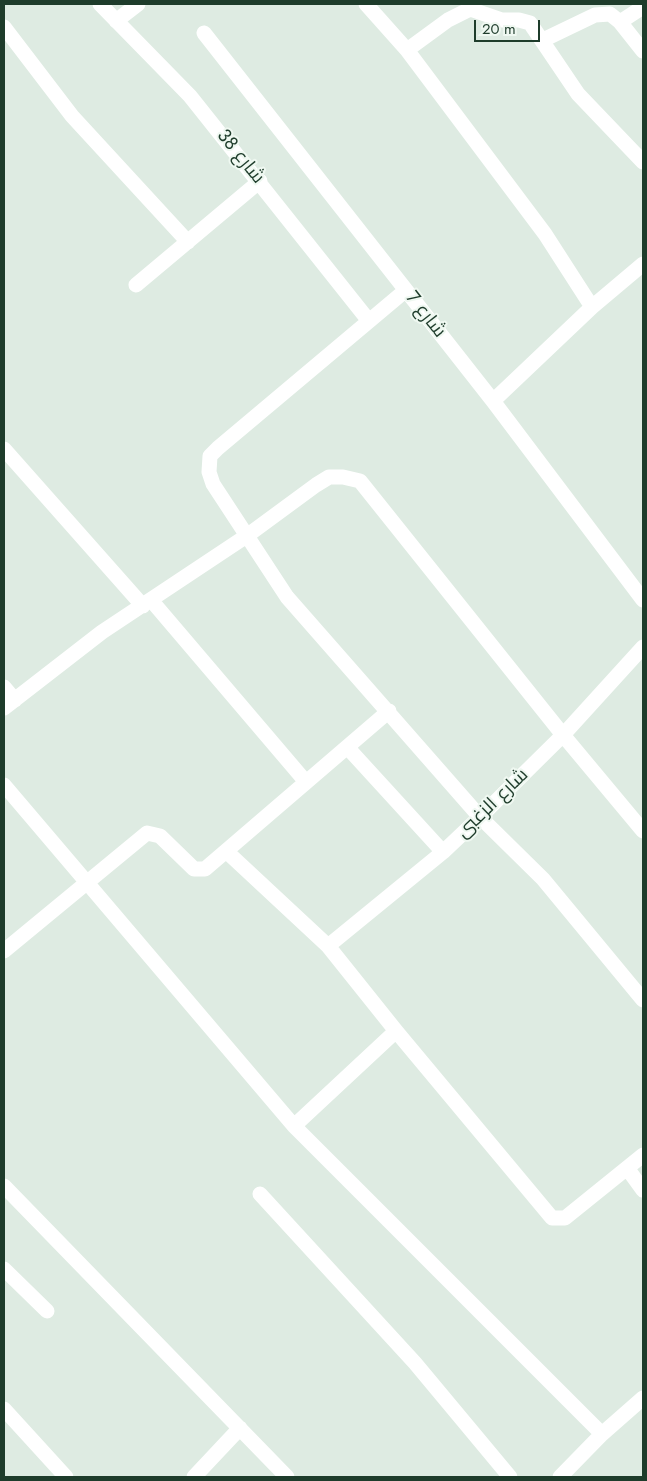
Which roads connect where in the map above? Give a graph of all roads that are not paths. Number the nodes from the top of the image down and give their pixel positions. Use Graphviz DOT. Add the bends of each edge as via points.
graph roads {
  1 [pos="100,4"];
  2 [pos="138,4"];
  3 [pos="366,4"];
  4 [pos="643,7"];
  5 [pos="116,22"];
  6 [pos="620,22"];
  7 [pos="4,27"];
  8 [pos="204,33"];
  9 [pos="543,40"];
  10 [pos="407,50"];
  11 [pos="643,51"];
  12 [pos="643,162"];
  13 [pos="260,181"];
  14 [pos="188,242"];
  15 [pos="643,264"];
  16 [pos="136,286"];
  17 [pos="406,290"];
  18 [pos="592,307"];
  19 [pos="369,321"];
  20 [pos="493,401"];
  21 [pos="4,448"];
  22 [pos="248,535"];
  23 [pos="643,600"];
  24 [pos="147,603"];
  25 [pos="643,647"];
  26 [pos="4,687"];
  27 [pos="9,704"];
  28 [pos="389,711"];
  29 [pos="563,735"];
  30 [pos="347,747"];
  31 [pos="306,782"];
  32 [pos="4,785"];
  33 [pos="480,817"];
  34 [pos="643,831"];
  35 [pos="226,851"];
  36 [pos="443,852"];
  37 [pos="87,882"];
  38 [pos="328,946"];
  39 [pos="4,951"];
  40 [pos="643,1000"];
  41 [pos="396,1032"];
  42 [pos="294,1126"];
  43 [pos="643,1155"];
  44 [pos="627,1168"];
  45 [pos="4,1186"];
  46 [pos="643,1190"];
  47 [pos="260,1194"];
  48 [pos="4,1269"];
  49 [pos="47,1311"];
  50 [pos="643,1398"];
  51 [pos="4,1409"];
  52 [pos="240,1428"];
  53 [pos="602,1434"];
  54 [pos="66,1477"];
  55 [pos="194,1477"];
  56 [pos="287,1477"];
  57 [pos="510,1477"];
  58 [pos="560,1477"];
  1 -- 5 [label="street, شارع 38"];
  2 -- 5 [label="street"];
  3 -- 10 [label="street"];
  4 -- 6 [label="street"];
  5 -- 13 [label="street, شارع 38" via="190,96"];
  6 -- 9 [label="street" via="610,14 595,15"];
  6 -- 11 [label="street"];
  7 -- 14 [label="street" via="72,116"];
  8 -- 17 [label="street, شارع 7"];
  9 -- 10 [label="street" via="530,23 502,20 470,9 448,20"];
  9 -- 12 [label="street" via="578,94"];
  10 -- 18 [label="street" via="544,234"];
  13 -- 14 [label="street"];
  13 -- 19 [label="street, شارع 38"];
  14 -- 16 [label="street"];
  15 -- 18 [label="street"];
  17 -- 19 [label="street"];
  17 -- 20 [label="street, شارع 7"];
  18 -- 20 [label="street"];
  19 -- 22 [label="street" via="210,456 208,464 213,484"];
  20 -- 23 [label="street, شارع 7"];
  21 -- 24 [label="street"];
  22 -- 24 [label="street"];
  22 -- 28 [label="street" via="287,597"];
  22 -- 29 [label="street" via="329,477 360,481"];
  24 -- 27 [label="street" via="102,632"];
  24 -- 31 [label="street"];
  25 -- 29 [label="street, شارع الزغبى"];
  26 -- 27 [label="street"];
  28 -- 30 [label="street"];
  28 -- 33 [label="street"];
  29 -- 33 [label="street, شارع الزغبى"];
  29 -- 34 [label="street"];
  30 -- 31 [label="street"];
  30 -- 36 [label="street"];
  31 -- 35 [label="street"];
  32 -- 37 [label="street"];
  33 -- 36 [label="street, شارع الزغبى"];
  33 -- 40 [label="street" via="542,879"];
  35 -- 37 [label="street" via="205,869 194,868 160,836 147,833"];
  35 -- 38 [label="street"];
  36 -- 38 [label="street, شارع الزغبى"];
  37 -- 39 [label="street"];
  37 -- 42 [label="street"];
  38 -- 41 [label="street"];
  41 -- 42 [label="street"];
  41 -- 44 [label="street" via="552,1218 565,1218"];
  42 -- 53 [label="street"];
  43 -- 44 [label="street"];
  44 -- 46 [label="street"];
  45 -- 52 [label="street"];
  47 -- 57 [label="street" via="415,1363"];
  48 -- 49 [label="street"];
  50 -- 53 [label="street"];
  51 -- 54 [label="street"];
  52 -- 55 [label="street"];
  52 -- 56 [label="street"];
  53 -- 58 [label="street"];
}
